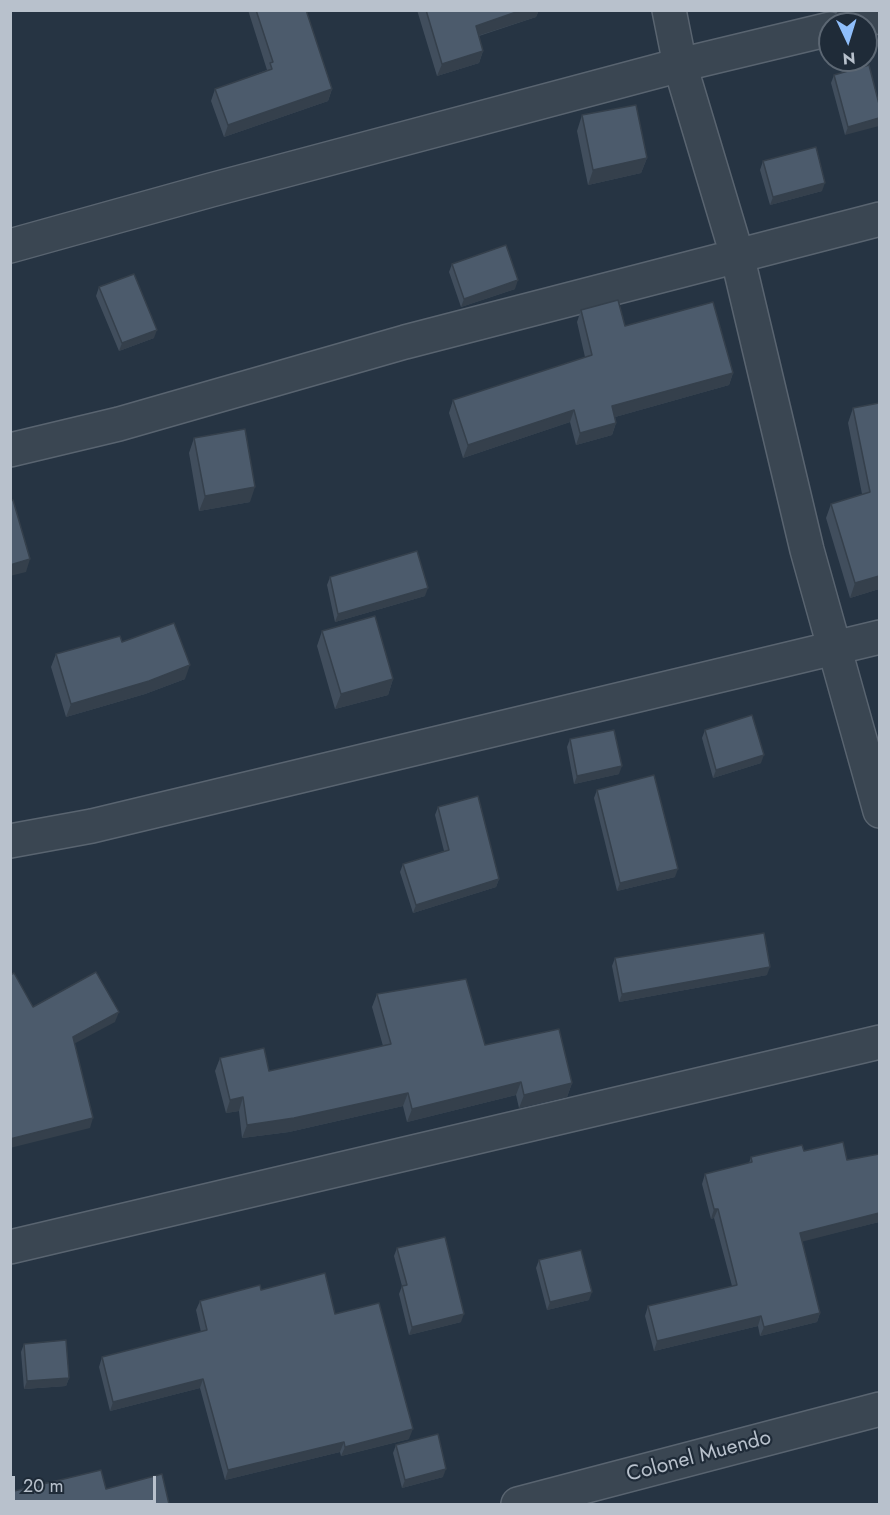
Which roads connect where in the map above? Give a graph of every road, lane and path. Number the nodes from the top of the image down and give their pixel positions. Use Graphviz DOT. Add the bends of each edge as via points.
graph roads {
  1 [pos="669,10"];
  2 [pos="818,32"];
  3 [pos="680,65"];
  4 [pos="879,219"];
  5 [pos="10,246"];
  6 [pos="737,255"];
  7 [pos="10,450"];
  8 [pos="879,637"];
  9 [pos="834,647"];
  10 [pos="879,811"];
  11 [pos="10,841"];
  12 [pos="879,1042"];
  13 [pos="10,1247"];
  14 [pos="879,1409"];
  15 [pos="518,1504"];
  1 -- 3 [label="street"];
  2 -- 3 [label="street"];
  3 -- 5 [label="street"];
  3 -- 6 [label="street"];
  4 -- 6 [label="street"];
  6 -- 7 [label="street" via="393,345 119,424"];
  6 -- 9 [label="street"];
  8 -- 9 [label="street"];
  9 -- 10 [label="street"];
  9 -- 11 [label="street" via="92,826"];
  12 -- 13 [label="street"];
  14 -- 15 [label="street, Colonel Muendo"];
}
